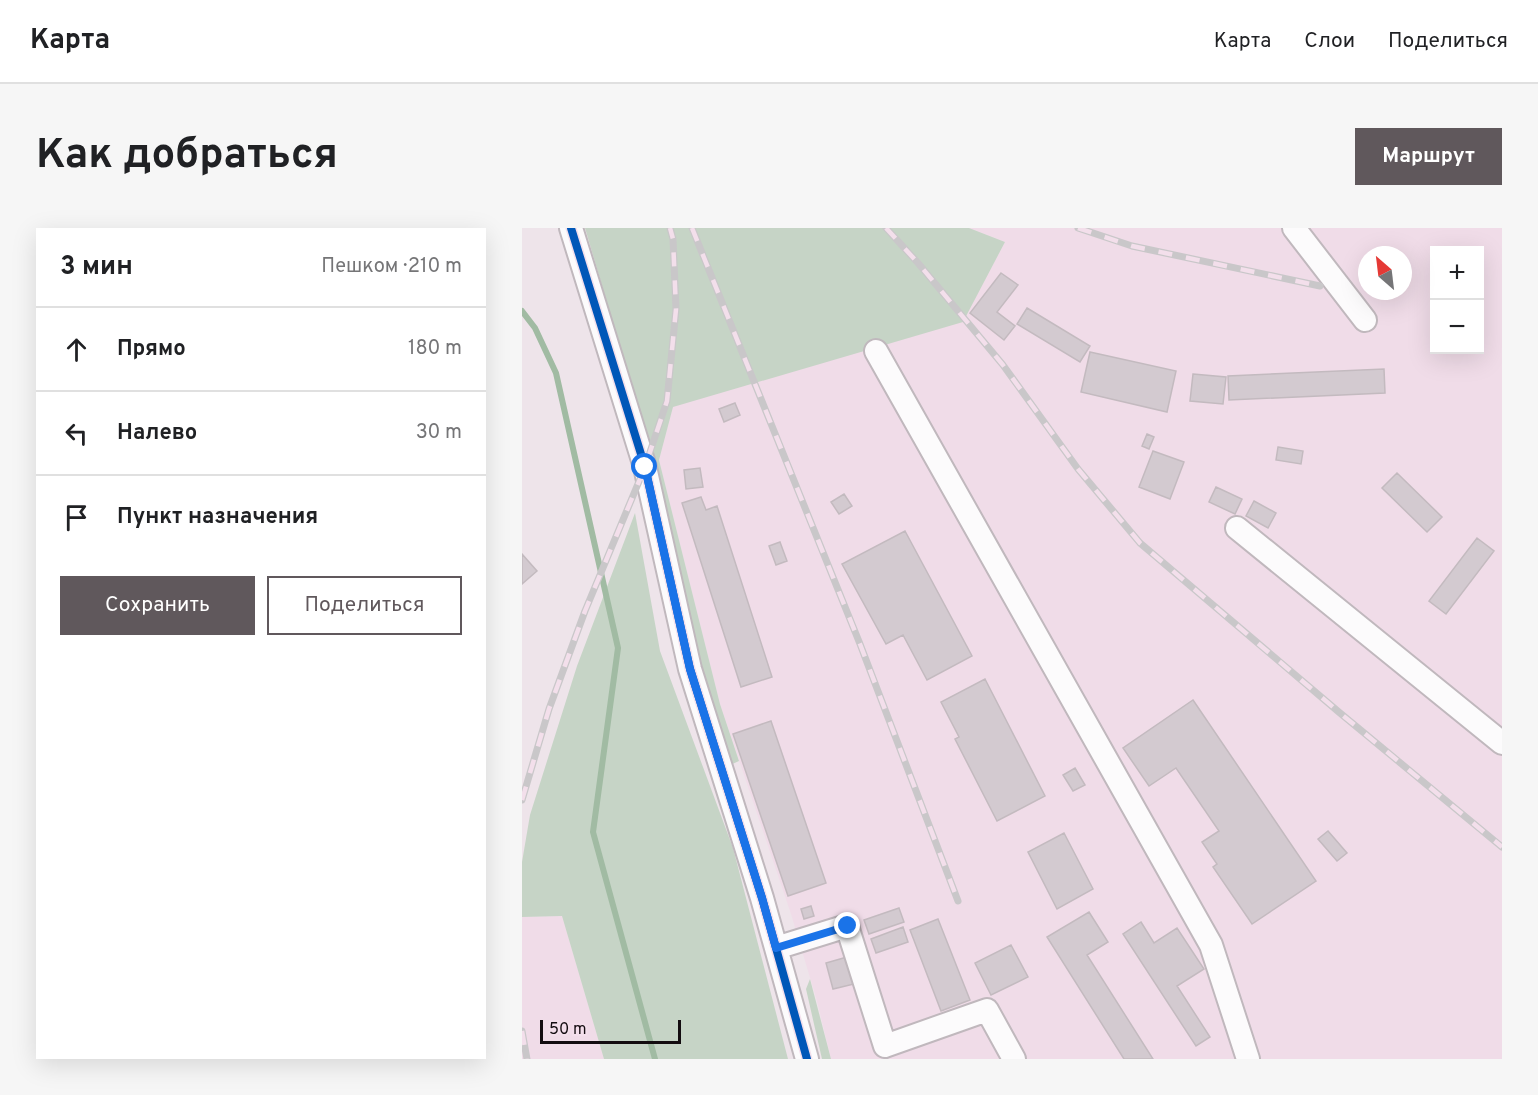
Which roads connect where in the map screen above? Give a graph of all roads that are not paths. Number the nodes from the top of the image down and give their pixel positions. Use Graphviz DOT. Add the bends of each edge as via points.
graph roads {
  1 [pos="571,228"];
  2 [pos="1294,228"];
  3 [pos="1365,320"];
  4 [pos="876,351"];
  5 [pos="1237,528"];
  6 [pos="1502,743"];
  7 [pos="776,948"];
  8 [pos="807,1059"];
  9 [pos="1014,1059"];
  10 [pos="1248,1059"];
  1 -- 7 [label="street" via="645,467 690,669"];
  2 -- 3 [label="street"];
  4 -- 10 [label="street" via="1210,945"];
  5 -- 6 [label="street"];
  7 -- 8 [label="street"];
  7 -- 9 [label="street" via="848,926 885,1046 987,1010"];
}
